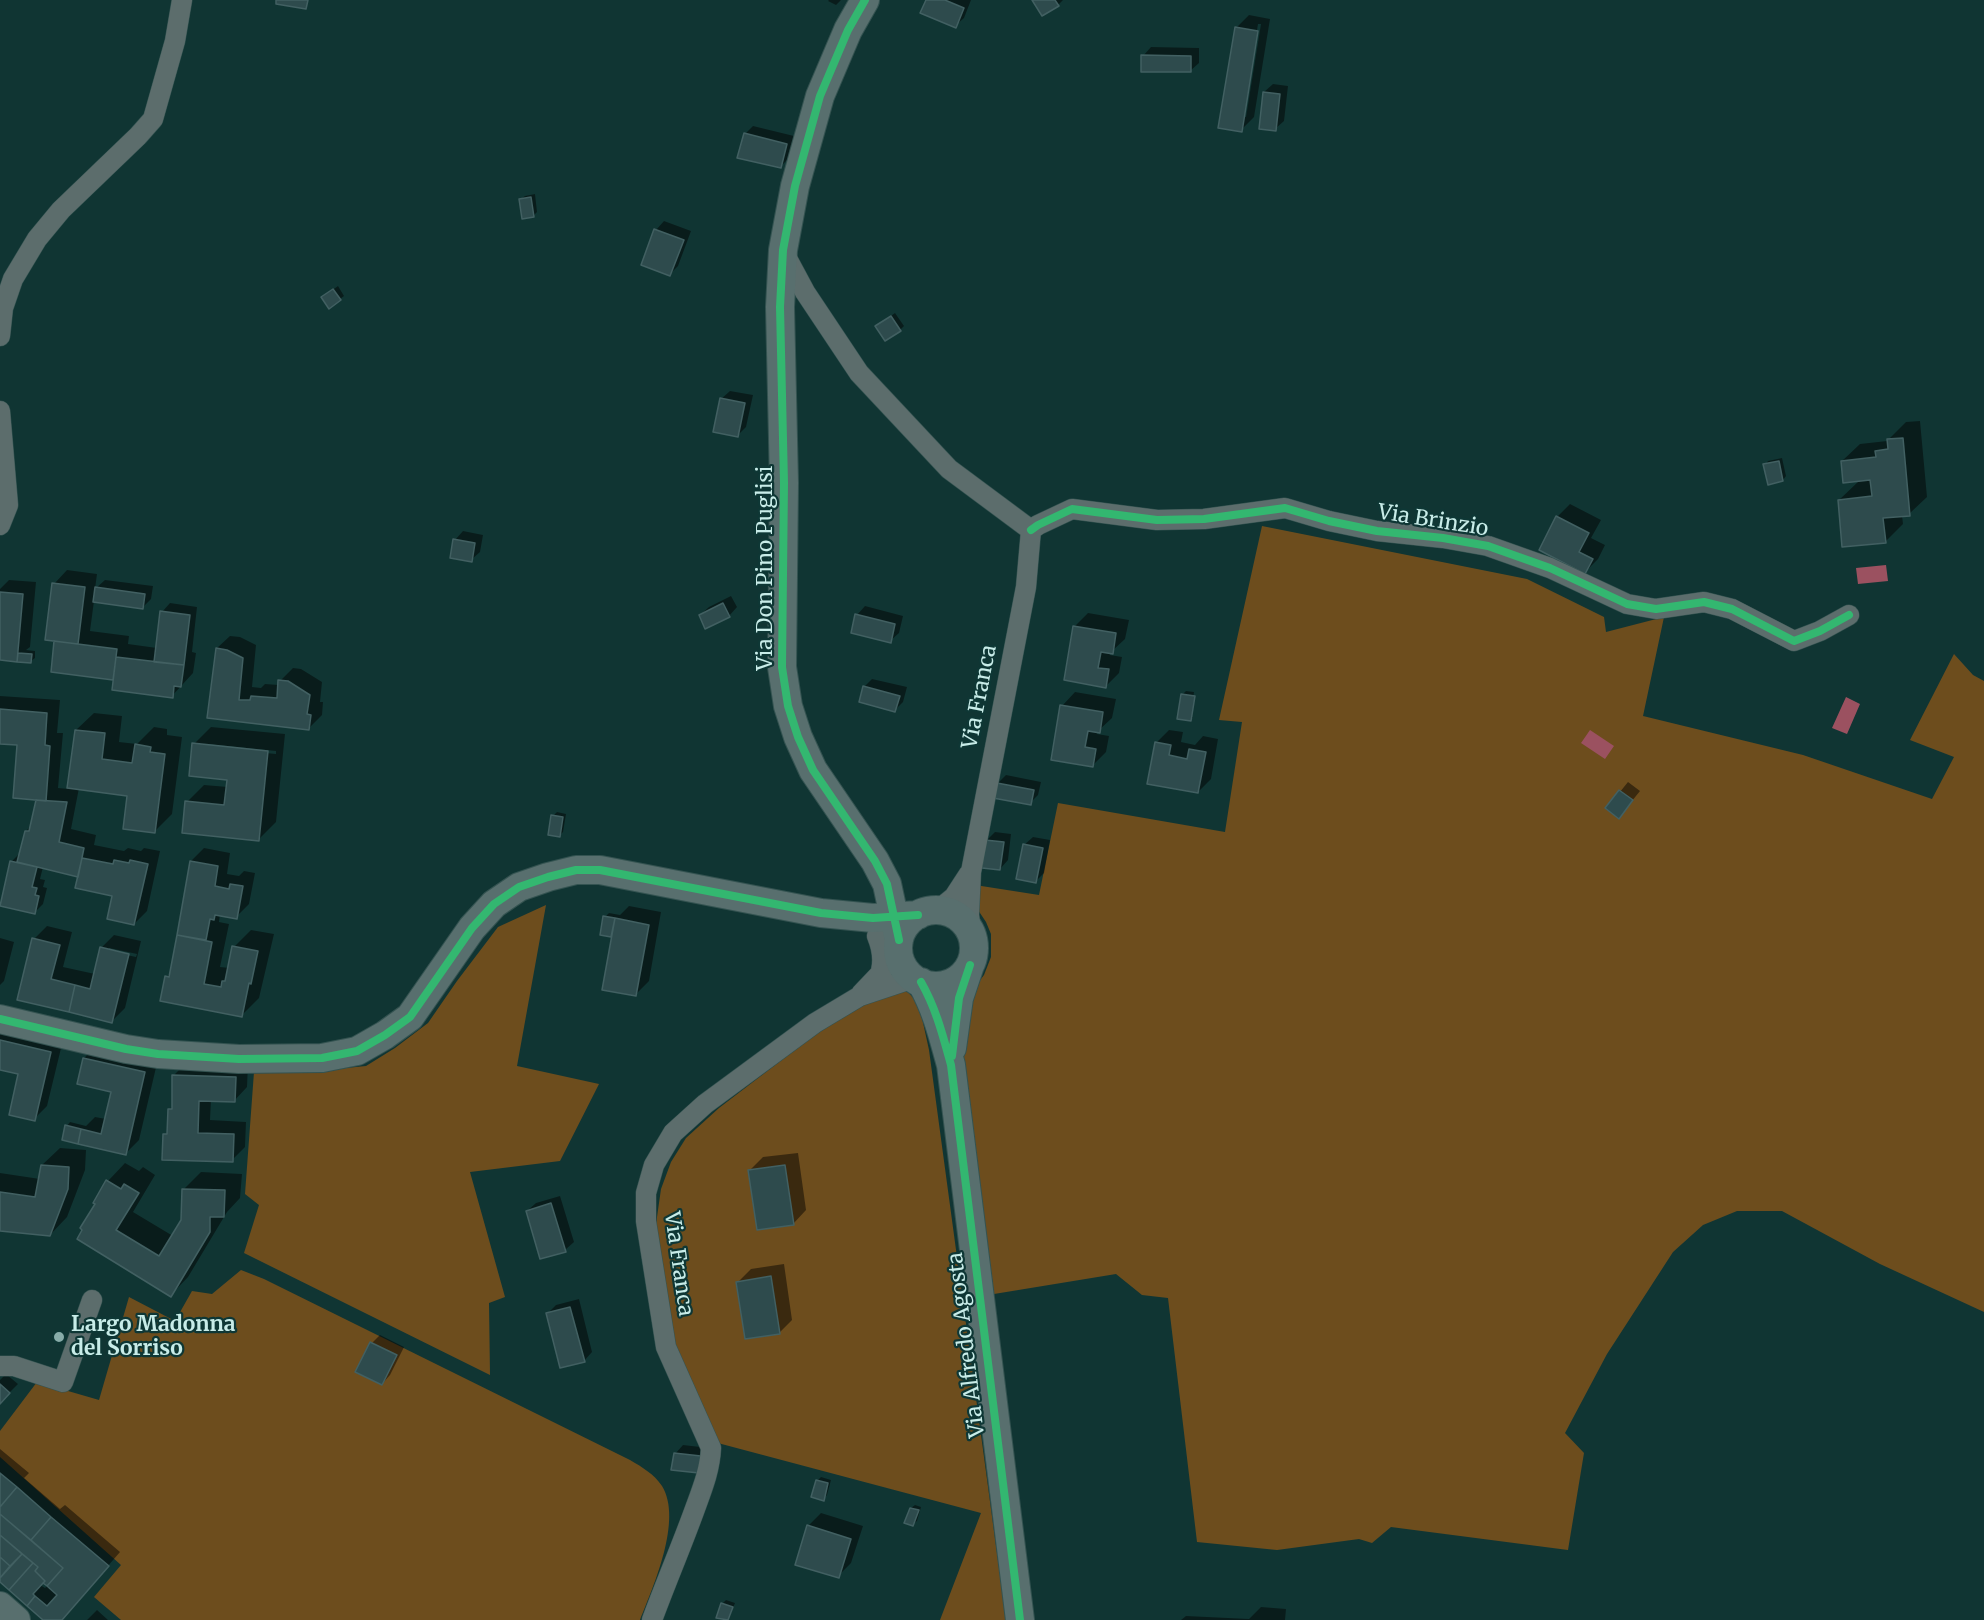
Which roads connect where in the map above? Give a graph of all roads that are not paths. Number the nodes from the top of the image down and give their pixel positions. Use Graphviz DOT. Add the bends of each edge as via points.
graph roads {
  1 [pos="182,0"];
  2 [pos="865,0"];
  3 [pos="783,250"];
  4 [pos="0,336"];
  5 [pos="0,411"];
  6 [pos="0,525"];
  7 [pos="1031,530"];
  8 [pos="1849,615"];
  9 [pos="875,861"];
  10 [pos="971,872"];
  11 [pos="971,932"];
  12 [pos="906,943"];
  13 [pos="970,965"];
  14 [pos="860,996"];
  15 [pos="0,1019"];
  16 [pos="951,1065"];
  17 [pos="92,1300"];
  18 [pos="0,1366"];
  19 [pos="0,1606"];
  20 [pos="16,1620"];
  21 [pos="652,1620"];
  22 [pos="1020,1620"];
  1 -- 4 [label="street" via="153,119 37,238 13,279 3,308"];
  2 -- 3 [label="street, Via Don Pino Puglisi" via="820,96 795,186"];
  3 -- 7 [label="street" via="805,292 859,373 949,469"];
  3 -- 9 [label="street, Via Don Pino Puglisi" via="782,667 788,706 813,770"];
  5 -- 6 [label="street" via="8,505"];
  7 -- 8 [label="street, Via Brinzio" via="1072,509 1156,520 1204,519 1285,508 1377,531 1488,546 1550,568 1627,604 1656,609 1704,602 1732,609 1794,641"];
  7 -- 10 [label="street, Via Franca" via="1026,587"];
  9 -- 12 [label="street, Via Alfredo Agosta" via="887,884"];
  9 -- 12 [label="street" via="907,893"];
  10 -- 11 [label="street, Via Franca"];
  10 -- 12 [label="street" via="954,897"];
  11 -- 12 [label="street" via="958,916 949,912"];
  11 -- 13 [label="street" via="974,955"];
  12 -- 13 [label="street" via="932,985 954,981"];
  12 -- 14 [label="street"];
  12 -- 14 [label="street"];
  12 -- 15 [label="street" via="821,913 600,870 576,870 519,887 495,904 472,928 410,1017 357,1051 322,1058 239,1059 158,1053"];
  12 -- 16 [label="street, Via Alfredo Agosta" via="930,997"];
  13 -- 16 [label="street, Via Alfredo Agosta" via="957,1007"];
  14 -- 21 [label="street, Via Franca" via="815,1023 705,1104 674,1133 654,1165 646,1193 646,1221 666,1347 711,1448 710,1466"];
  16 -- 22 [label="street, Via Alfredo Agosta"];
  17 -- 18 [label="street" via="63,1382 14,1366"];
  19 -- 20 [label="street"];
}
